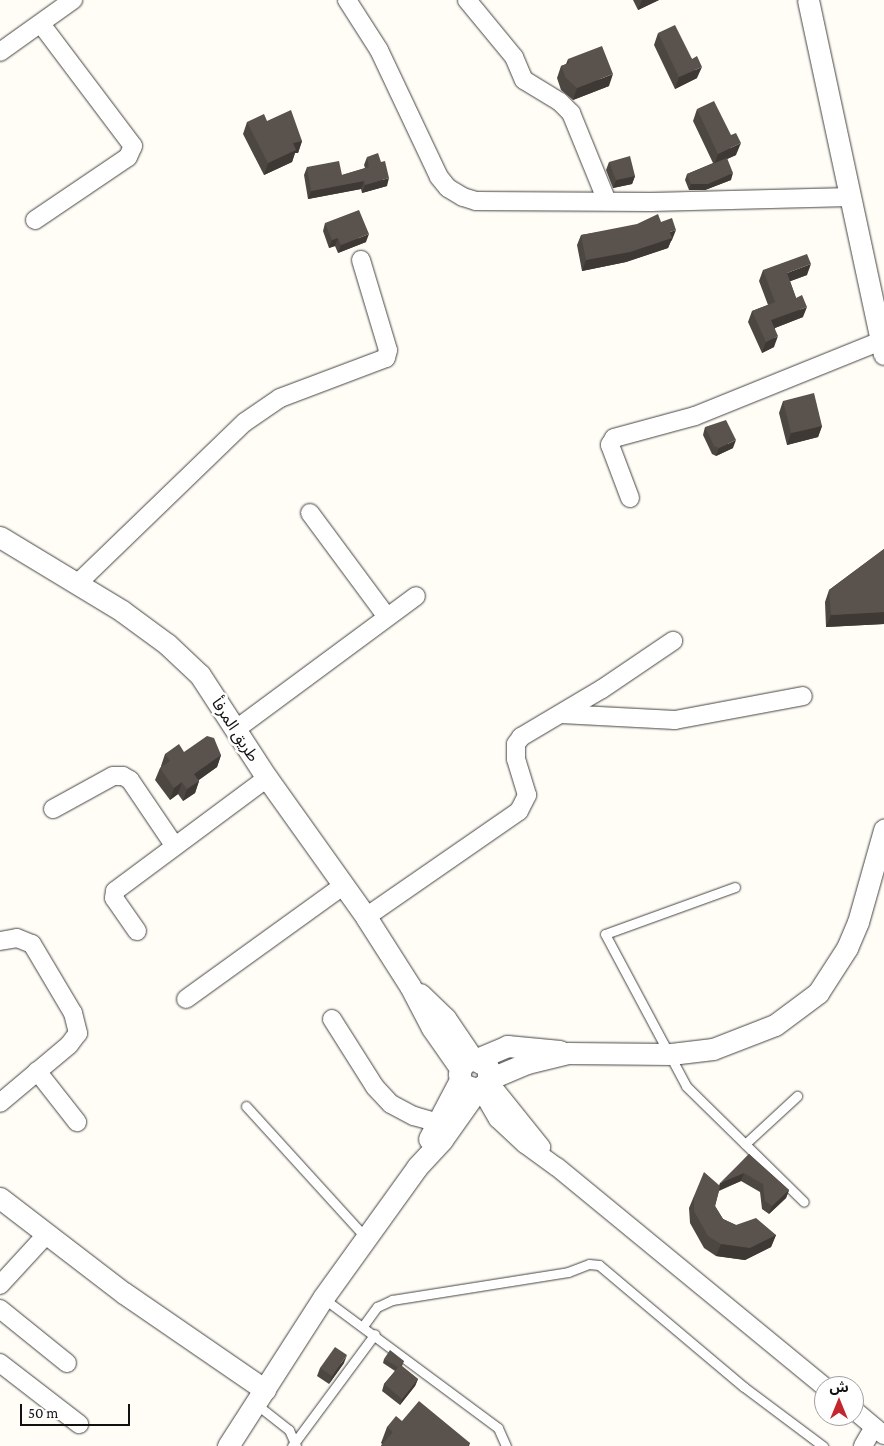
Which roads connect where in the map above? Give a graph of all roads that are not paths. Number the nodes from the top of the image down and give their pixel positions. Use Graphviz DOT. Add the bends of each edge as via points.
graph roads {
  1 [pos="74,0"];
  2 [pos="347,0"];
  3 [pos="467,0"];
  4 [pos="808,0"];
  5 [pos="55,6"];
  6 [pos="41,24"];
  7 [pos="0,52"];
  8 [pos="851,197"];
  9 [pos="607,201"];
  10 [pos="35,220"];
  11 [pos="361,260"];
  12 [pos="883,347"];
  13 [pos="630,498"];
  14 [pos="310,514"];
  15 [pos="0,537"];
  16 [pos="77,584"];
  17 [pos="416,596"];
  18 [pos="387,617"];
  19 [pos="673,641"];
  20 [pos="803,696"];
  21 [pos="561,714"];
  22 [pos="235,730"];
  23 [pos="267,778"];
  24 [pos="54,809"];
  25 [pos="884,830"];
  26 [pos="174,845"];
  27 [pos="344,885"];
  28 [pos="735,887"];
  29 [pos="366,917"];
  30 [pos="137,931"];
  31 [pos="0,941"];
  32 [pos="410,986"];
  33 [pos="186,999"];
  34 [pos="445,1018"];
  35 [pos="332,1019"];
  36 [pos="518,1046"];
  37 [pos="568,1053"];
  38 [pos="671,1054"];
  39 [pos="37,1071"];
  40 [pos="476,1076"];
  41 [pos="797,1096"];
  42 [pos="0,1102"];
  43 [pos="246,1106"];
  44 [pos="77,1122"];
  45 [pos="438,1123"];
  46 [pos="745,1144"];
  47 [pos="417,1168"];
  48 [pos="0,1198"];
  49 [pos="804,1202"];
  50 [pos="46,1235"];
  51 [pos="366,1238"];
  52 [pos="0,1285"];
  53 [pos="323,1298"];
  54 [pos="0,1308"];
  55 [pos="363,1326"];
  56 [pos="375,1334"];
  57 [pos="0,1363"];
  58 [pos="67,1363"];
  59 [pos="814,1378"];
  60 [pos="261,1397"];
  61 [pos="864,1418"];
  62 [pos="79,1424"];
  63 [pos="879,1431"];
  64 [pos="294,1444"];
  65 [pos="864,1445"];
  66 [pos="228,1446"];
  67 [pos="506,1446"];
  68 [pos="823,1446"];
  1 -- 5 [label="street"];
  2 -- 9 [label="street" via="378,50 439,177 448,188 476,201"];
  3 -- 9 [label="street" via="508,49 524,80 560,102 571,113"];
  4 -- 8 [label="street"];
  5 -- 6 [label="street"];
  6 -- 7 [label="street"];
  6 -- 10 [label="street" via="133,146 128,157"];
  8 -- 9 [label="street"];
  8 -- 12 [label="street"];
  11 -- 16 [label="street" via="388,350 386,358 280,398 245,422"];
  12 -- 13 [label="street" via="695,416 614,438 610,445"];
  14 -- 18 [label="street"];
  15 -- 16 [label="street, طريق المرفأ"];
  16 -- 22 [label="street, طريق المرفأ" via="168,644 200,675"];
  17 -- 18 [label="street"];
  18 -- 22 [label="street"];
  19 -- 21 [label="street"];
  20 -- 21 [label="street" via="675,720"];
  21 -- 29 [label="street" via="521,737 516,744 516,759 527,795 520,811"];
  22 -- 23 [label="street, طريق المرفأ"];
  23 -- 26 [label="street"];
  23 -- 27 [label="street, طريق المرفأ"];
  24 -- 26 [label="street" via="113,776 123,776 130,780"];
  25 -- 38 [label="street" via="858,922 833,973 818,993 775,1025 745,1038 713,1049"];
  26 -- 30 [label="street" via="115,891 114,898"];
  27 -- 29 [label="street, طريق المرفأ"];
  27 -- 33 [label="street"];
  28 -- 38 [label="lane" via="606,934"];
  29 -- 32 [label="street, طريق المرفأ"];
  31 -- 39 [label="street" via="17,938 32,944 78,1027 76,1038"];
  32 -- 34 [label="street"];
  32 -- 40 [label="street" via="432,1028"];
  34 -- 36 [label="street" via="479,1038"];
  34 -- 40 [label="street"];
  35 -- 45 [label="street" via="375,1087 391,1104"];
  36 -- 37 [label="street"];
  36 -- 40 [label="street" via="496,1048"];
  37 -- 38 [label="street"];
  37 -- 40 [label="street"];
  38 -- 46 [label="lane" via="686,1086"];
  39 -- 42 [label="street"];
  39 -- 44 [label="street"];
  40 -- 45 [label="street"];
  40 -- 47 [label="street" via="442,1140"];
  40 -- 59 [label="street" via="498,1119 525,1144"];
  41 -- 46 [label="lane"];
  43 -- 51 [label="lane"];
  45 -- 47 [label="street"];
  46 -- 49 [label="lane"];
  47 -- 51 [label="street"];
  48 -- 50 [label="street"];
  50 -- 52 [label="street"];
  50 -- 60 [label="street"];
  51 -- 53 [label="street"];
  53 -- 55 [label="lane"];
  53 -- 60 [label="street"];
  54 -- 58 [label="street"];
  55 -- 56 [label="lane"];
  55 -- 68 [label="lane" via="377,1307 392,1300 568,1272 589,1264 599,1266 744,1387"];
  56 -- 64 [label="lane"];
  56 -- 67 [label="lane" via="498,1428"];
  57 -- 62 [label="street"];
  60 -- 64 [label="lane" via="290,1430"];
  60 -- 66 [label="street"];
  61 -- 63 [label="street"];
  63 -- 65 [label="street"];
}
